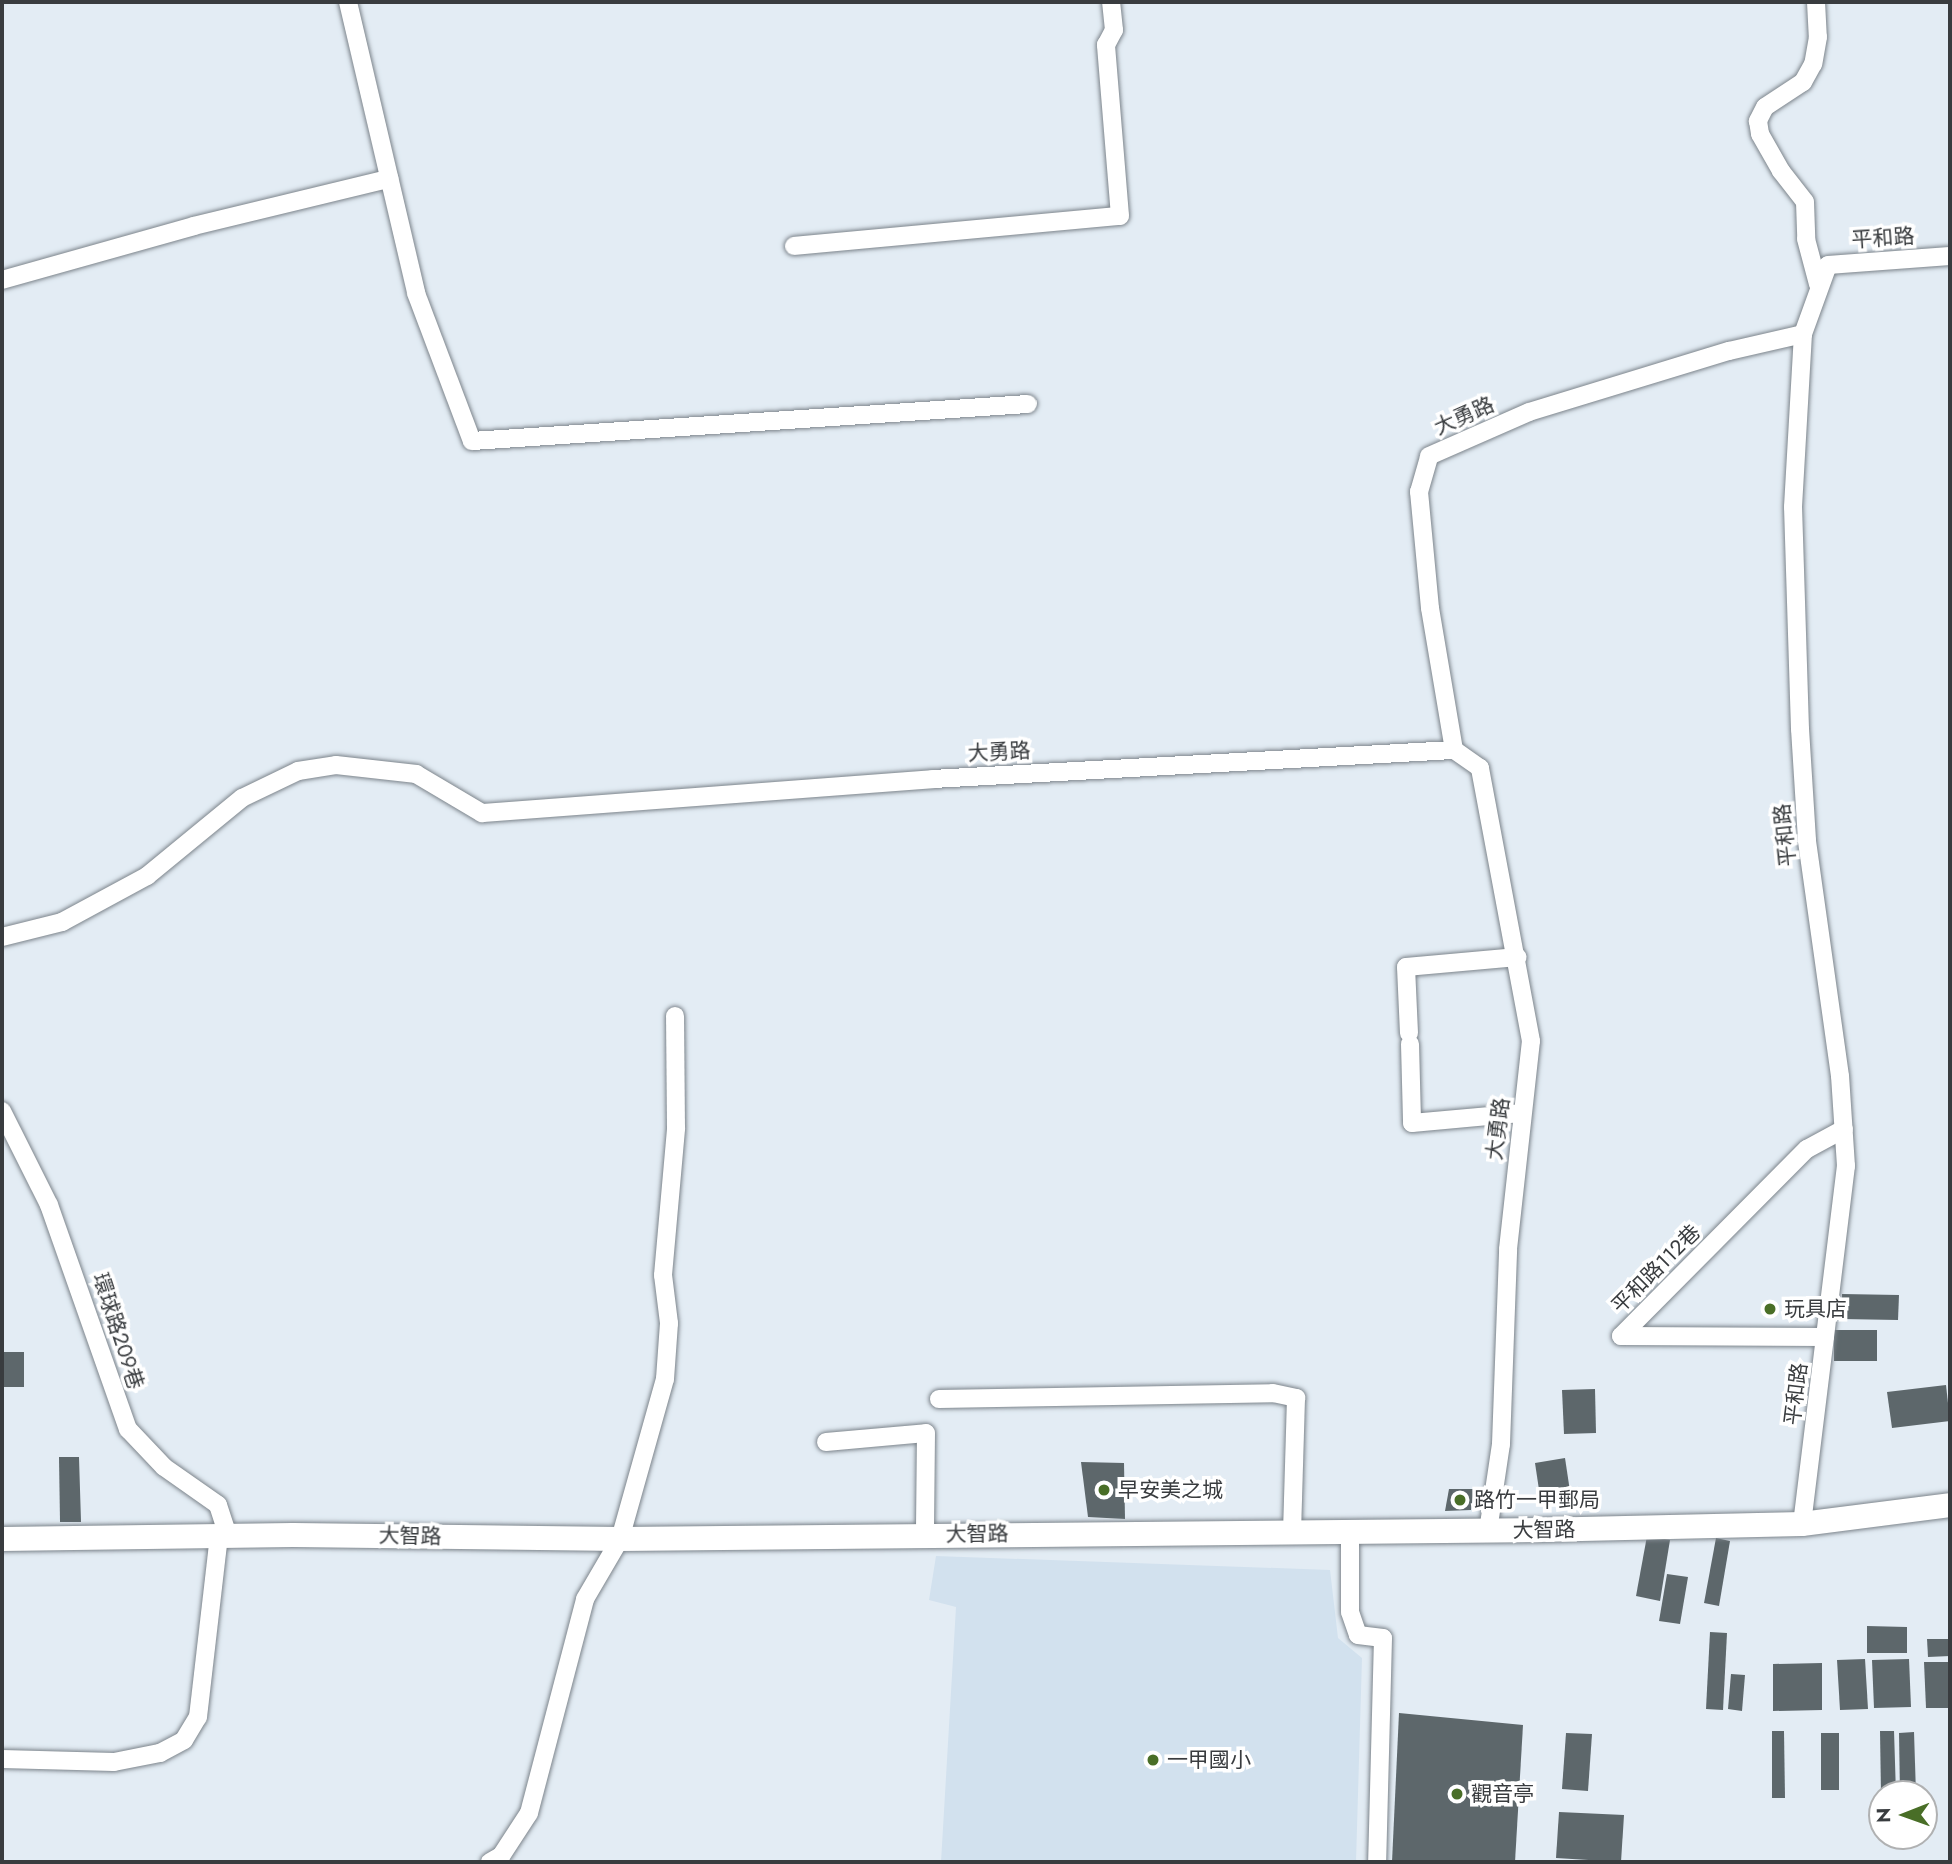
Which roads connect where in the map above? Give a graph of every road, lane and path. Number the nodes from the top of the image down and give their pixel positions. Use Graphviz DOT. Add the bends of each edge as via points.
graph roads {
  1 [pos="348,2"];
  2 [pos="1111,2"];
  3 [pos="1816,2"];
  4 [pos="389,179"];
  5 [pos="794,246"];
  6 [pos="1950,256"];
  7 [pos="2,280"];
  8 [pos="1818,284"];
  9 [pos="1803,334"];
  10 [pos="1028,404"];
  11 [pos="1454,750"];
  12 [pos="2,937"];
  13 [pos="1518,957"];
  14 [pos="675,1016"];
  15 [pos="2,1111"];
  16 [pos="1521,1113"];
  17 [pos="1844,1129"];
  18 [pos="1825,1337"];
  19 [pos="939,1399"];
  20 [pos="826,1441"];
  21 [pos="1950,1505"];
  22 [pos="1802,1524"];
  23 [pos="1350,1529"];
  24 [pos="1292,1530"];
  25 [pos="1488,1531"];
  26 [pos="925,1535"];
  27 [pos="223,1536"];
  28 [pos="2,1539"];
  29 [pos="620,1539"];
  30 [pos="2,1759"];
  31 [pos="490,1862"];
  32 [pos="1377,1862"];
  1 -- 4 [label="street"];
  2 -- 5 [label="street" via="1114,30 1106,45 1119,216"];
  3 -- 8 [label="street" via="1818,37 1813,64 1803,82 1765,107 1758,121 1760,134 1781,171 1805,202 1806,239"];
  4 -- 7 [label="street" via="194,226"];
  4 -- 10 [label="street" via="416,293 472,440"];
  6 -- 8 [label="street, 平和路" via="1828,265"];
  8 -- 9 [label="street, 平和路"];
  9 -- 11 [label="street, 大勇路" via="1729,351 1529,412 1429,456 1419,492 1430,608"];
  9 -- 17 [label="street, 平和路" via="1793,507 1800,729 1807,840"];
  11 -- 12 [label="street, 大勇路" via="933,779 482,813 416,774 336,765 298,771 242,798 147,876 62,922"];
  11 -- 13 [label="street, 大勇路" via="1480,768"];
  13 -- 16 [label="street, 大勇路" via="1531,1041"];
  13 -- 16 [label="street" via="1406,967 1412,1123"];
  14 -- 29 [label="street" via="676,1128 663,1275 669,1323 665,1379"];
  15 -- 27 [label="street, 環球路209巷" via="49,1205 128,1429 164,1467 218,1505"];
  16 -- 25 [label="street, 大勇路" via="1508,1250 1502,1444"];
  17 -- 18 [label="street, 平和路" via="1846,1166"];
  17 -- 18 [label="street, 平和路112巷" via="1807,1149 1621,1336"];
  18 -- 22 [label="street, 平和路"];
  19 -- 24 [label="street" via="1273,1393 1296,1398"];
  20 -- 26 [label="street" via="926,1433"];
  21 -- 22 [label="street, 大智路"];
  22 -- 25 [label="street, 大智路"];
  23 -- 24 [label="street, 大智路"];
  23 -- 25 [label="street, 大智路"];
  23 -- 32 [label="street" via="1350,1612 1358,1635 1383,1638"];
  24 -- 26 [label="street, 大智路"];
  26 -- 29 [label="street, 大智路"];
  27 -- 28 [label="street, 大智路"];
  27 -- 29 [label="street, 大智路"];
  27 -- 30 [label="street" via="200,1705 184,1740 160,1753 114,1762"];
  29 -- 31 [label="street" via="585,1599 529,1813 501,1856"];
}
